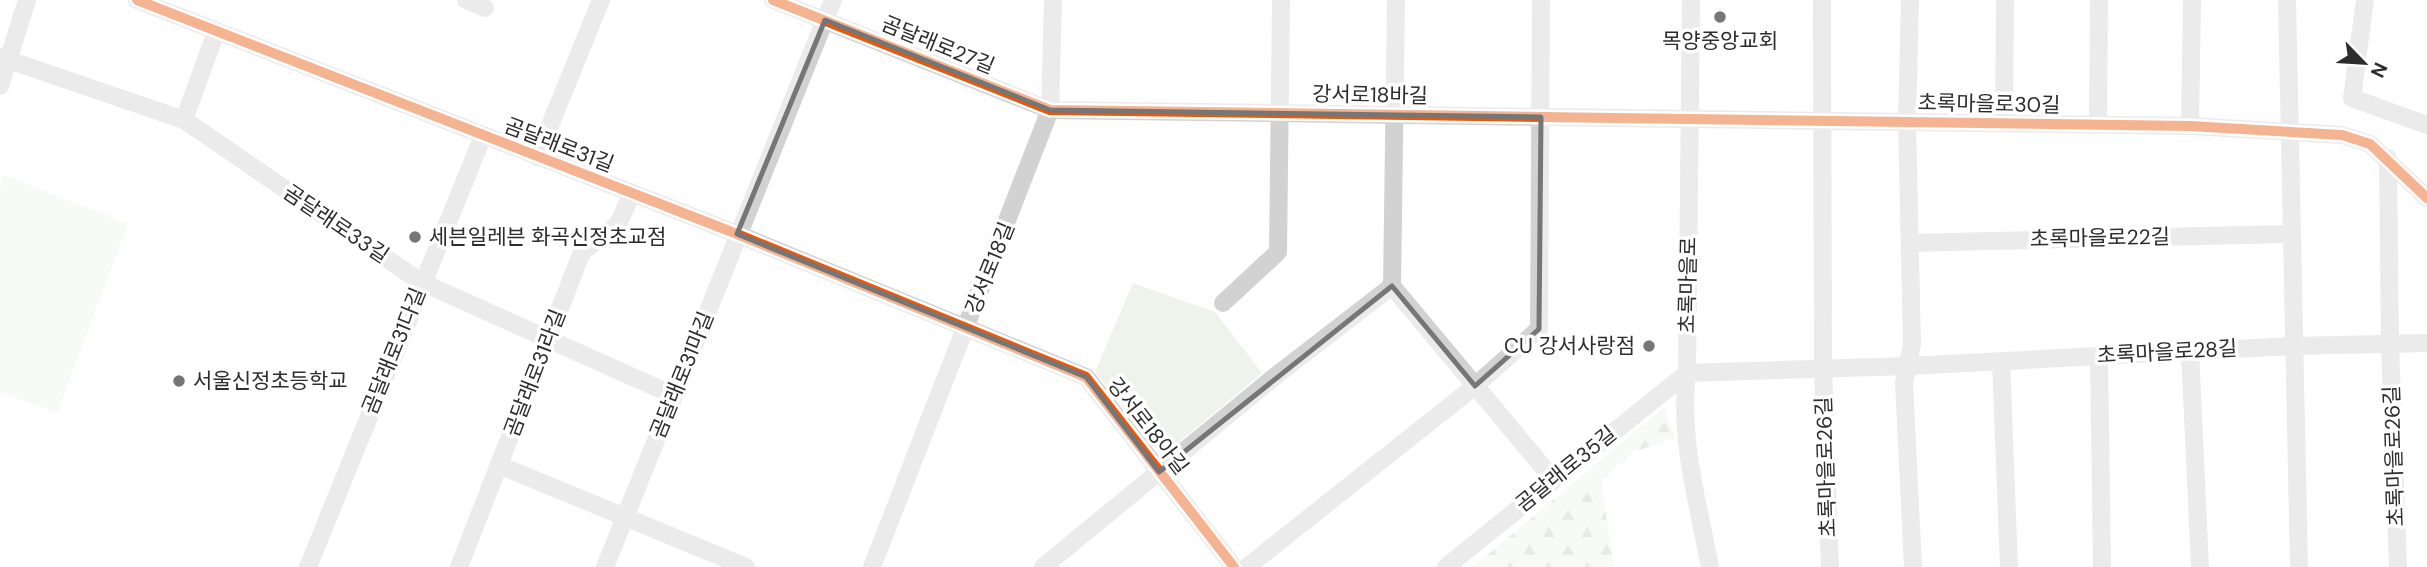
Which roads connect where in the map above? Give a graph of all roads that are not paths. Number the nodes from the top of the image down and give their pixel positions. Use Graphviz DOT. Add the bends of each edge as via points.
graph roads {
  1 [pos="27,0"];
  2 [pos="137,0"];
  3 [pos="466,0"];
  4 [pos="601,0"];
  5 [pos="773,0"];
  6 [pos="832,0"];
  7 [pos="1053,0"];
  8 [pos="1281,0"];
  9 [pos="1396,0"];
  10 [pos="1541,0"];
  11 [pos="1691,0"];
  12 [pos="1822,0"];
  13 [pos="1910,0"];
  14 [pos="2005,0"];
  15 [pos="2099,0"];
  16 [pos="2192,0"];
  17 [pos="2287,0"];
  18 [pos="2365,0"];
  19 [pos="485,8"];
  20 [pos="825,20"];
  21 [pos="216,32"];
  22 [pos="4,58"];
  23 [pos="0,86"];
  24 [pos="1050,110"];
  25 [pos="1279,113"];
  26 [pos="1394,115"];
  27 [pos="1541,117"];
  28 [pos="1690,119"];
  29 [pos="184,120"];
  30 [pos="1823,120"];
  31 [pos="1907,122"];
  32 [pos="2004,123"];
  33 [pos="2098,124"];
  34 [pos="2427,125"];
  35 [pos="2190,126"];
  36 [pos="2288,130"];
  37 [pos="482,136"];
  38 [pos="537,157"];
  39 [pos="2388,158"];
  40 [pos="632,194"];
  41 [pos="2427,198"];
  42 [pos="737,234"];
  43 [pos="2291,234"];
  44 [pos="1910,243"];
  45 [pos="421,282"];
  46 [pos="1392,286"];
  47 [pos="1223,303"];
  48 [pos="966,327"];
  49 [pos="548,340"];
  50 [pos="2390,344"];
  51 [pos="2427,344"];
  52 [pos="2295,346"];
  53 [pos="2190,351"];
  54 [pos="2099,356"];
  55 [pos="2001,361"];
  56 [pos="1908,366"];
  57 [pos="1823,368"];
  58 [pos="1687,373"];
  59 [pos="1475,386"];
  60 [pos="673,395"];
  61 [pos="499,465"];
  62 [pos="1159,472"];
  63 [pos="1553,479"];
  64 [pos="626,515"];
  65 [pos="308,567"];
  66 [pos="459,567"];
  67 [pos="605,567"];
  68 [pos="746,567"];
  69 [pos="873,567"];
  70 [pos="1043,567"];
  71 [pos="1234,567"];
  72 [pos="1247,567"];
  73 [pos="1446,567"];
  74 [pos="1710,567"];
  75 [pos="1829,567"];
  76 [pos="1913,567"];
  77 [pos="2009,567"];
  78 [pos="2102,567"];
  79 [pos="2200,567"];
  80 [pos="2299,567"];
  81 [pos="2398,567"];
  1 -- 22 [label="street"];
  2 -- 21 [label="street, 곰달래로31길"];
  3 -- 19 [label="street"];
  4 -- 38 [label="street"];
  5 -- 20 [label="street, 곰달래로27길"];
  6 -- 20 [label="street"];
  7 -- 24 [label="street, 강서로18길"];
  8 -- 25 [label="street"];
  9 -- 26 [label="street"];
  10 -- 27 [label="street"];
  11 -- 28 [label="street, 초록마을로"];
  12 -- 30 [label="street"];
  13 -- 31 [label="street, 초록마을로30길"];
  14 -- 32 [label="street, 초록마을로30길"];
  15 -- 33 [label="street"];
  16 -- 35 [label="street"];
  17 -- 36 [label="street"];
  18 -- 34 [label="street" via="2352,98"];
  20 -- 24 [label="street, 곰달래로27길"];
  20 -- 42 [label="street"];
  21 -- 29 [label="street"];
  21 -- 37 [label="street, 곰달래로31길"];
  22 -- 23 [label="street"];
  22 -- 29 [label="street, 곰달래로33길"];
  24 -- 25 [label="street, 강서로18바길"];
  24 -- 48 [label="street, 강서로18길"];
  25 -- 26 [label="street, 강서로18바길"];
  25 -- 47 [label="street" via="1278,252"];
  26 -- 27 [label="street, 강서로18바길"];
  26 -- 46 [label="street, 강서로18바길"];
  27 -- 28 [label="street, 강서로18바길"];
  27 -- 59 [label="street" via="1539,329"];
  28 -- 30 [label="street, 초록마을로30길"];
  28 -- 58 [label="street, 초록마을로"];
  29 -- 45 [label="street, 곰달래로33길"];
  30 -- 31 [label="street, 초록마을로30길"];
  30 -- 57 [label="street"];
  31 -- 32 [label="street, 초록마을로30길"];
  31 -- 44 [label="street"];
  32 -- 33 [label="street, 초록마을로30길"];
  33 -- 35 [label="street, 초록마을로30길"];
  35 -- 36 [label="street, 초록마을로30길"];
  36 -- 39 [label="street, 초록마을로30길" via="2342,135 2370,144"];
  36 -- 43 [label="street"];
  37 -- 38 [label="street, 곰달래로31길"];
  37 -- 45 [label="street, 곰달래로31다길"];
  38 -- 40 [label="street, 곰달래로31길"];
  39 -- 41 [label="street, 초록마을로30길"];
  39 -- 50 [label="street, 초록마을로26길"];
  40 -- 42 [label="street, 곰달래로31길"];
  40 -- 49 [label="street, 곰달래로31라길" via="618,224 582,252"];
  42 -- 48 [label="street, 곰달래로31길"];
  42 -- 60 [label="street, 곰달래로31마길"];
  43 -- 44 [label="street, 초록마을로22길"];
  43 -- 52 [label="street"];
  44 -- 56 [label="street" via="1912,344"];
  45 -- 49 [label="street, 곰달래로33길"];
  45 -- 65 [label="street, 곰달래로31다길"];
  46 -- 59 [label="street"];
  46 -- 62 [label="street, 강서로18아길"];
  48 -- 62 [label="street, 강서로18아길" via="1086,377"];
  48 -- 69 [label="street, 강서로18길"];
  49 -- 60 [label="street, 곰달래로33길"];
  49 -- 61 [label="street, 곰달래로31라길"];
  50 -- 51 [label="street, 초록마을로28길"];
  50 -- 52 [label="street, 초록마을로28길"];
  50 -- 81 [label="street, 초록마을로26길"];
  52 -- 53 [label="street, 초록마을로28길"];
  52 -- 80 [label="street"];
  53 -- 54 [label="street, 초록마을로28길"];
  53 -- 79 [label="street"];
  54 -- 55 [label="street, 초록마을로28길"];
  54 -- 78 [label="street"];
  55 -- 56 [label="street, 초록마을로28길"];
  55 -- 77 [label="street"];
  56 -- 57 [label="street, 초록마을로28길"];
  56 -- 76 [label="street"];
  57 -- 58 [label="street, 초록마을로28길"];
  57 -- 75 [label="street, 초록마을로26길"];
  58 -- 63 [label="street, 곰달래로35길"];
  58 -- 74 [label="street, 초록마을로" via="1688,448"];
  59 -- 63 [label="street"];
  59 -- 72 [label="street"];
  60 -- 64 [label="street, 곰달래로31마길"];
  61 -- 64 [label="street"];
  61 -- 66 [label="street, 곰달래로31라길"];
  62 -- 70 [label="street"];
  62 -- 71 [label="street, 강서로18아길"];
  63 -- 73 [label="street, 곰달래로35길"];
  64 -- 67 [label="street, 곰달래로31마길"];
  64 -- 68 [label="street"];
}
